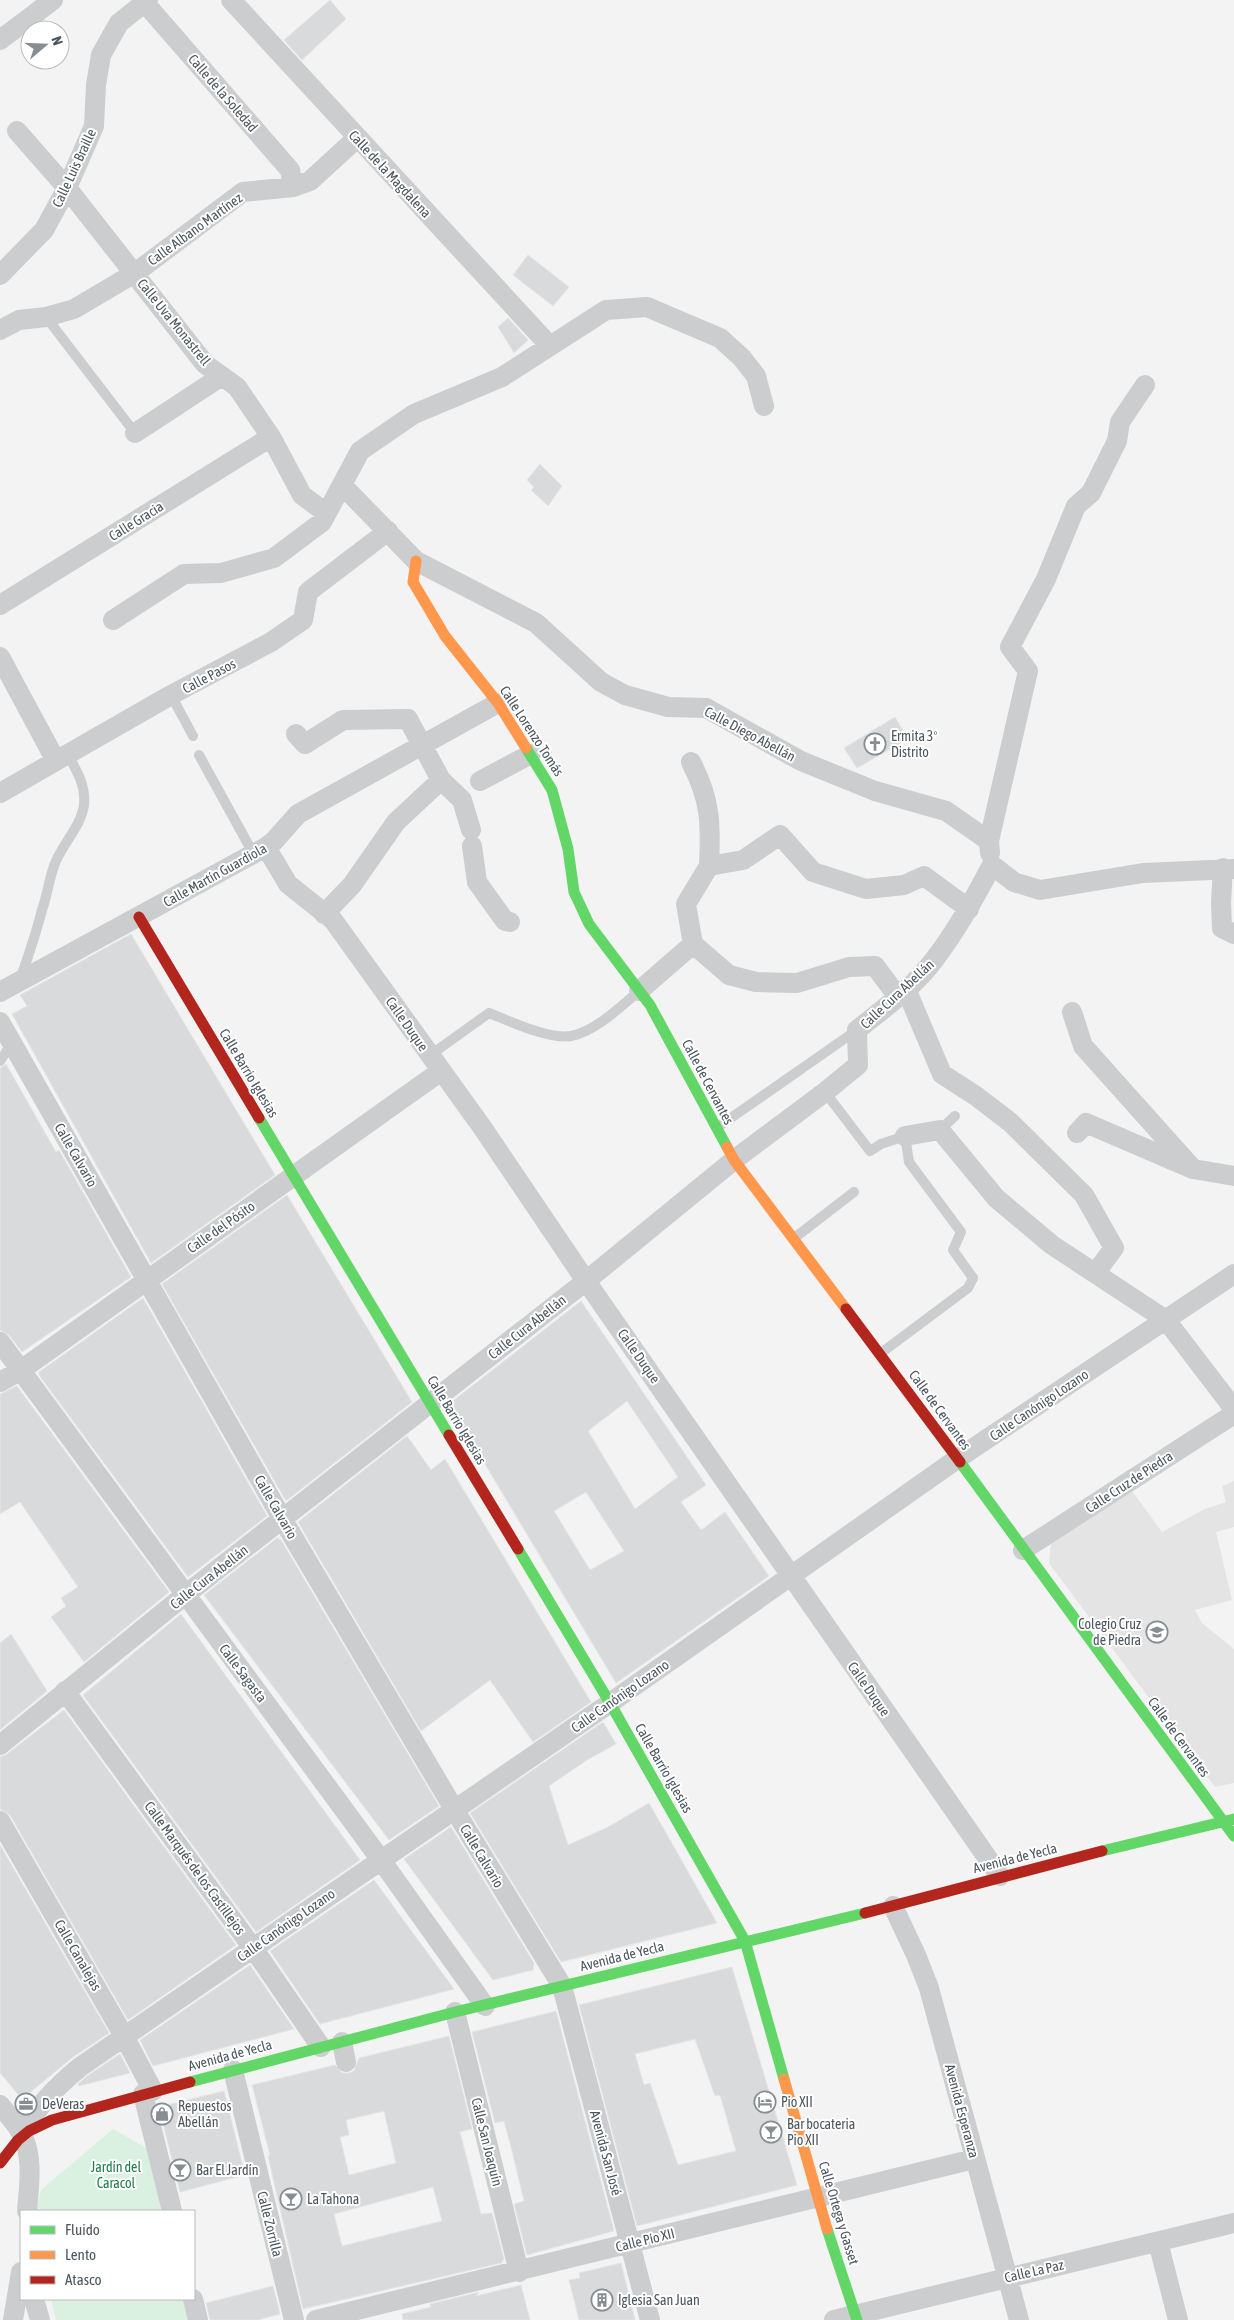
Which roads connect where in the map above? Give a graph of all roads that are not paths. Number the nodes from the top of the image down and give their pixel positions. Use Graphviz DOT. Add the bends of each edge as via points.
graph roads {
  1 [pos="53,0"];
  2 [pos="231,0"];
  3 [pos="146,1"];
  4 [pos="0,40"];
  5 [pos="17,131"];
  6 [pos="357,138"];
  7 [pos="292,187"];
  8 [pos="67,188"];
  9 [pos="135,273"];
  10 [pos="0,274"];
  11 [pos="46,317"];
  12 [pos="0,330"];
  13 [pos="550,346"];
  14 [pos="222,376"];
  15 [pos="1145,385"];
  16 [pos="764,406"];
  17 [pos="135,433"];
  18 [pos="271,437"];
  19 [pos="342,485"];
  20 [pos="326,513"];
  21 [pos="388,531"];
  22 [pos="416,561"];
  23 [pos="0,605"];
  24 [pos="113,620"];
  25 [pos="0,657"];
  26 [pos="171,696"];
  27 [pos="498,704"];
  28 [pos="296,734"];
  29 [pos="193,736"];
  30 [pos="421,746"];
  31 [pos="531,754"];
  32 [pos="199,755"];
  33 [pos="62,758"];
  34 [pos="690,762"];
  35 [pos="442,780"];
  36 [pos="468,788"];
  37 [pos="0,792"];
  38 [pos="988,841"];
  39 [pos="259,850"];
  40 [pos="992,865"];
  41 [pos="709,866"];
  42 [pos="1229,868"];
  43 [pos="969,909"];
  44 [pos="324,914"];
  45 [pos="139,917"];
  46 [pos="510,922"];
  47 [pos="1234,934"];
  48 [pos="693,944"];
  49 [pos="20,981"];
  50 [pos="0,992"];
  51 [pos="902,993"];
  52 [pos="644,998"];
  53 [pos="1072,1012"];
  54 [pos="0,1022"];
  55 [pos="857,1030"];
  56 [pos="12,1043"];
  57 [pos="0,1061"];
  58 [pos="435,1063"];
  59 [pos="825,1092"];
  60 [pos="955,1116"];
  61 [pos="716,1129"];
  62 [pos="940,1130"];
  63 [pos="1077,1133"];
  64 [pos="905,1136"];
  65 [pos="734,1160"];
  66 [pos="1193,1169"];
  67 [pos="293,1176"];
  68 [pos="1234,1176"];
  69 [pos="854,1192"];
  70 [pos="793,1239"];
  71 [pos="1096,1272"];
  72 [pos="1234,1274"];
  73 [pos="146,1280"];
  74 [pos="586,1281"];
  75 [pos="1166,1320"];
  76 [pos="0,1342"];
  77 [pos="880,1354"];
  78 [pos="21,1370"];
  79 [pos="0,1382"];
  80 [pos="430,1404"];
  81 [pos="1234,1409"];
  82 [pos="1234,1414"];
  83 [pos="957,1459"];
  84 [pos="283,1520"];
  85 [pos="1024,1550"];
  86 [pos="790,1576"];
  87 [pos="185,1595"];
  88 [pos="65,1691"];
  89 [pos="610,1703"];
  90 [pos="0,1744"];
  91 [pos="454,1809"];
  92 [pos="0,1821"];
  93 [pos="1229,1821"];
  94 [pos="1234,1836"];
  95 [pos="382,1860"];
  96 [pos="1000,1876"];
  97 [pos="893,1906"];
  98 [pos="745,1940"];
  99 [pos="253,1948"];
  100 [pos="562,1986"];
  101 [pos="485,2006"];
  102 [pos="455,2012"];
  103 [pos="124,2036"];
  104 [pos="342,2042"];
  105 [pos="321,2047"];
  106 [pos="346,2062"];
  107 [pos="232,2070"];
  108 [pos="148,2092"];
  109 [pos="0,2105"];
  110 [pos="22,2134"];
  111 [pos="974,2159"];
  112 [pos="0,2162"];
  113 [pos="817,2199"];
  114 [pos="27,2210"];
  115 [pos="172,2210"];
  116 [pos="1234,2223"];
  117 [pos="1158,2242"];
  118 [pos="630,2244"];
  119 [pos="519,2272"];
  120 [pos="1008,2276"];
  121 [pos="20,2278"];
  122 [pos="34,2300"];
  123 [pos="193,2300"];
  124 [pos="856,2317"];
  125 [pos="13,2320"];
  126 [pos="40,2320"];
  127 [pos="198,2320"];
  128 [pos="294,2320"];
  129 [pos="316,2320"];
  130 [pos="650,2320"];
  131 [pos="834,2320"];
  132 [pos="1019,2320"];
  133 [pos="1178,2320"];
  1 -- 4 [label="street"];
  2 -- 6 [label="street, Calle de la Magdalena"];
  3 -- 7 [label="street, Calle de la Soledad" via="290,170"];
  3 -- 8 [label="street, Calle Luis Braille" via="120,23 101,55 94,126"];
  5 -- 8 [label="street, Calle Uva Monastrell"];
  6 -- 7 [label="street, Calle Albano Martínez" via="310,181"];
  6 -- 13 [label="street, Calle de la Magdalena"];
  7 -- 9 [label="street, Calle Albano Martínez" via="243,192"];
  8 -- 9 [label="street, Calle Uva Monastrell"];
  8 -- 10 [label="street, Calle Luis Braille" via="44,230"];
  9 -- 11 [label="street, Calle Albano Martínez" via="74,309"];
  9 -- 14 [label="street, Calle Uva Monastrell" via="206,364"];
  11 -- 12 [label="street, Calle Albano Martínez" via="19,320"];
  11 -- 17 [label="lane"];
  13 -- 16 [label="street" via="606,310 647,307 720,338 756,376"];
  13 -- 19 [label="street" via="502,377 414,414 360,451"];
  14 -- 17 [label="street"];
  14 -- 18 [label="street, Calle Uva Monastrell" via="237,387"];
  15 -- 38 [label="street" via="1120,422 1117,441 1091,493 1076,506 1046,579 1010,647 1028,671"];
  18 -- 20 [label="street, Calle Uva Monastrell" via="302,495"];
  18 -- 23 [label="street, Calle Gracia"];
  19 -- 20 [label="street"];
  19 -- 21 [label="street, Calle Diego Abellán"];
  20 -- 24 [label="street" via="322,522 274,558 221,572 184,574"];
  21 -- 22 [label="street, Calle Diego Abellán"];
  21 -- 26 [label="street, Calle Pasos" via="308,592 303,620 271,642"];
  22 -- 27 [label="street, Calle Lorenzo Tomás" via="413,582 445,636"];
  22 -- 38 [label="street, Calle Diego Abellán" via="536,623 601,682 625,696 668,707 706,708 801,761 875,791 946,811"];
  25 -- 33 [label="street"];
  26 -- 29 [label="lane"];
  26 -- 33 [label="street, Calle Pasos"];
  27 -- 30 [label="street, Calle Martín Guardiola"];
  27 -- 31 [label="street, Calle Lorenzo Tomás"];
  28 -- 30 [label="street" via="305,744 343,720 408,719"];
  30 -- 35 [label="street"];
  30 -- 39 [label="street, Calle Martín Guardiola" via="298,814 274,841"];
  31 -- 36 [label="street"];
  31 -- 52 [label="street, Calle Lorenzo Tomás" via="552,790 568,848 574,892 589,924"];
  32 -- 39 [label="lane"];
  33 -- 37 [label="street, Calle Pasos"];
  33 -- 49 [label="lane" via="80,775 84,805 79,821 61,847 53,866 43,910"];
  34 -- 41 [label="street" via="703,785 711,824"];
  35 -- 36 [label="street"];
  35 -- 44 [label="street" via="396,822 352,885"];
  36 -- 46 [label="street" via="462,800 472,838 477,882 505,921"];
  38 -- 40 [label="street"];
  39 -- 44 [label="street, Calle Duque" via="288,884"];
  39 -- 45 [label="street, Calle Martín Guardiola"];
  40 -- 42 [label="street" via="1014,882 1040,890 1142,873"];
  40 -- 43 [label="street, Calle Cura Abellán"];
  41 -- 43 [label="street" via="743,860 780,835 813,872 866,889 904,885 924,876"];
  41 -- 48 [label="street" via="686,904"];
  42 -- 47 [label="street" via="1220,902 1222,928"];
  43 -- 51 [label="street, Calle Cura Abellán" via="933,961"];
  44 -- 58 [label="street, Calle Duque" via="332,920"];
  45 -- 49 [label="street, Calle Martín Guardiola"];
  45 -- 67 [label="street, Calle Barrio Iglesias"];
  48 -- 51 [label="street" via="729,974 756,982 797,983 849,967 875,966"];
  48 -- 52 [label="street"];
  49 -- 50 [label="street, Calle Martín Guardiola"];
  51 -- 55 [label="street, Calle Cura Abellán"];
  51 -- 71 [label="street" via="942,1074 1010,1122 1084,1195 1114,1248"];
  52 -- 58 [label="lane" via="571,1036 538,1032 489,1013"];
  52 -- 61 [label="street, Calle de Cervantes"];
  53 -- 66 [label="street" via="1082,1046"];
  54 -- 56 [label="street, Calle Calvario"];
  55 -- 59 [label="street, Calle Cura Abellán" via="858,1064"];
  55 -- 61 [label="lane"];
  56 -- 57 [label="lane"];
  56 -- 73 [label="street, Calle Calvario"];
  58 -- 67 [label="street, Calle del Pósito"];
  58 -- 74 [label="street, Calle Duque" via="482,1126"];
  59 -- 64 [label="lane" via="870,1151"];
  59 -- 65 [label="street, Calle Cura Abellán"];
  60 -- 62 [label="lane"];
  61 -- 65 [label="street, Calle de Cervantes"];
  62 -- 64 [label="street"];
  62 -- 71 [label="street" via="996,1198 1052,1246"];
  63 -- 66 [label="street" via="1086,1123"];
  64 -- 77 [label="lane" via="909,1162 961,1232 953,1250 974,1278 968,1288"];
  65 -- 70 [label="street, Calle de Cervantes"];
  65 -- 74 [label="street, Calle Cura Abellán"];
  66 -- 68 [label="street"];
  67 -- 73 [label="street, Calle del Pósito"];
  67 -- 80 [label="street, Calle Barrio Iglesias"];
  69 -- 70 [label="lane"];
  70 -- 77 [label="street, Calle de Cervantes"];
  71 -- 75 [label="street"];
  72 -- 75 [label="street, Calle Canónigo Lozano"];
  73 -- 78 [label="street, Calle del Pósito"];
  73 -- 84 [label="street, Calle Calvario"];
  74 -- 80 [label="street, Calle Cura Abellán"];
  74 -- 86 [label="street, Calle Duque"];
  75 -- 81 [label="street"];
  75 -- 83 [label="street, Calle Canónigo Lozano"];
  76 -- 78 [label="street, Calle Sagasta"];
  77 -- 83 [label="street, Calle de Cervantes"];
  78 -- 79 [label="street, Calle del Pósito"];
  78 -- 87 [label="street, Calle Sagasta"];
  80 -- 84 [label="street, Calle Cura Abellán"];
  80 -- 89 [label="street, Calle Barrio Iglesias"];
  82 -- 85 [label="street, Calle Cruz de Piedra"];
  83 -- 85 [label="street, Calle de Cervantes"];
  83 -- 86 [label="street, Calle Canónigo Lozano"];
  84 -- 87 [label="street, Calle Cura Abellán"];
  84 -- 91 [label="street, Calle Calvario"];
  85 -- 93 [label="street, Calle de Cervantes"];
  86 -- 89 [label="street, Calle Canónigo Lozano"];
  86 -- 96 [label="street, Calle Duque"];
  87 -- 88 [label="street, Calle Cura Abellán"];
  87 -- 95 [label="street, Calle Sagasta"];
  88 -- 90 [label="street, Calle Cura Abellán"];
  88 -- 99 [label="street, Calle Marqués de los Castillejos"];
  89 -- 91 [label="street, Calle Canónigo Lozano"];
  89 -- 98 [label="street, Calle Barrio Iglesias"];
  91 -- 95 [label="street, Calle Canónigo Lozano"];
  91 -- 100 [label="street, Calle Calvario"];
  92 -- 103 [label="street, Calle Canalejas"];
  93 -- 94 [label="street, Calle de Cervantes"];
  93 -- 96 [label="street, Avenida de Yecla"];
  95 -- 99 [label="street, Calle Canónigo Lozano"];
  95 -- 101 [label="street, Calle Sagasta"];
  96 -- 97 [label="street, Avenida de Yecla"];
  97 -- 98 [label="street, Avenida de Yecla"];
  97 -- 111 [label="street, Avenida Esperanza" via="929,1988"];
  98 -- 100 [label="street, Avenida de Yecla"];
  98 -- 113 [label="street, Calle Ortega y Gasset"];
  99 -- 103 [label="street, Calle Canónigo Lozano"];
  99 -- 105 [label="street, Calle Marqués de los Castillejos"];
  100 -- 101 [label="street, Avenida de Yecla"];
  100 -- 118 [label="street, Avenida San José"];
  101 -- 102 [label="street, Avenida de Yecla"];
  102 -- 104 [label="street, Avenida de Yecla"];
  102 -- 119 [label="street, Calle San Joaquín"];
  103 -- 108 [label="street, Calle Canalejas"];
  103 -- 110 [label="street, Calle Canónigo Lozano" via="53,2090"];
  104 -- 105 [label="street, Avenida de Yecla"];
  104 -- 106 [label="street"];
  105 -- 107 [label="street, Avenida de Yecla"];
  107 -- 108 [label="street, Avenida de Yecla"];
  107 -- 128 [label="street, Calle Zorrilla"];
  108 -- 110 [label="street, Avenida de Yecla" via="53,2119"];
  108 -- 115 [label="street, Calle Canalejas"];
  109 -- 110 [label="street"];
  110 -- 112 [label="street"];
  110 -- 114 [label="street" via="30,2181"];
  111 -- 113 [label="street, Calle Pío XII"];
  111 -- 120 [label="street, Avenida Esperanza"];
  113 -- 118 [label="street, Calle Pío XII"];
  113 -- 124 [label="street, Calle Ortega y Gasset"];
  116 -- 117 [label="street, Calle La Paz"];
  117 -- 120 [label="street, Calle La Paz"];
  117 -- 133 [label="street"];
  118 -- 119 [label="street, Calle Pío XII"];
  118 -- 130 [label="street, Avenida San José"];
  119 -- 129 [label="street, Calle Pío XII"];
  120 -- 124 [label="street, Calle La Paz"];
  120 -- 132 [label="street, Avenida Esperanza"];
  121 -- 125 [label="street"];
  122 -- 126 [label="street"];
  123 -- 127 [label="street"];
  124 -- 131 [label="street, Calle La Paz"];
}
